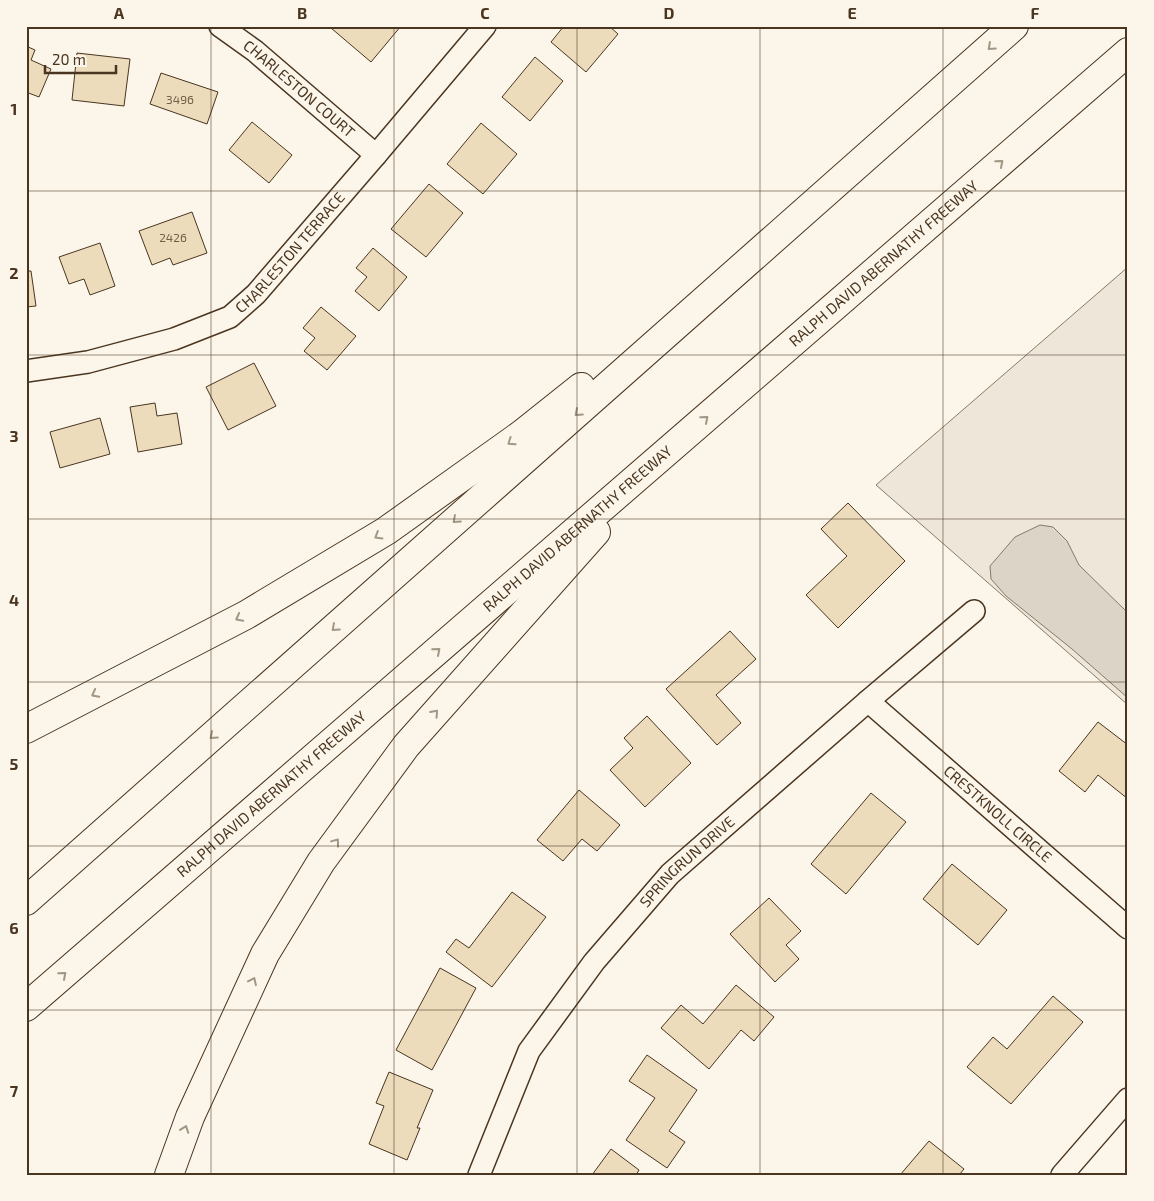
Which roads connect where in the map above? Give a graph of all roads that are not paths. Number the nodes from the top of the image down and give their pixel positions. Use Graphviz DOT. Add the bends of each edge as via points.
graph roads {
  1 [pos="220,26"];
  2 [pos="484,26"];
  3 [pos="1014,26"];
  4 [pos="1128,52"];
  5 [pos="968,67"];
  6 [pos="376,155"];
  7 [pos="26,371"];
  8 [pos="668,451"];
  9 [pos="974,611"];
  10 [pos="868,701"];
  11 [pos="30,727"];
  12 [pos="26,902"];
  13 [pos="1128,928"];
  14 [pos="26,1006"];
  15 [pos="1128,1099"];
  16 [pos="169,1175"];
  17 [pos="479,1175"];
  18 [pos="1062,1175"];
  1 -- 6 [label="street, CHARLESTON COURT" via="255,51"];
  2 -- 6 [label="street, CHARLESTON TERRACE"];
  3 -- 5 [label="highway, one-way"];
  8 -- 4 [label="highway, RALPH DAVID ABERNATHY FREEWAY, one-way"];
  5 -- 11 [label="highway, one-way" via="522,434 394,525 246,614"];
  5 -- 12 [label="highway, one-way"];
  6 -- 7 [label="street, CHARLESTON TERRACE" via="256,294 230,317 174,339 88,362"];
  14 -- 8 [label="highway, RALPH DAVID ABERNATHY FREEWAY, one-way"];
  16 -- 8 [label="highway, one-way" via="190,1116 265,954 321,862 406,746"];
  9 -- 10 [label="street, SPRINGRUN DRIVE"];
  10 -- 13 [label="street, CRESTKNOLL CIRCLE"];
  10 -- 17 [label="street, SPRINGRUN DRIVE" via="670,874 594,962 529,1050"];
  15 -- 18 [label="street"];
}
